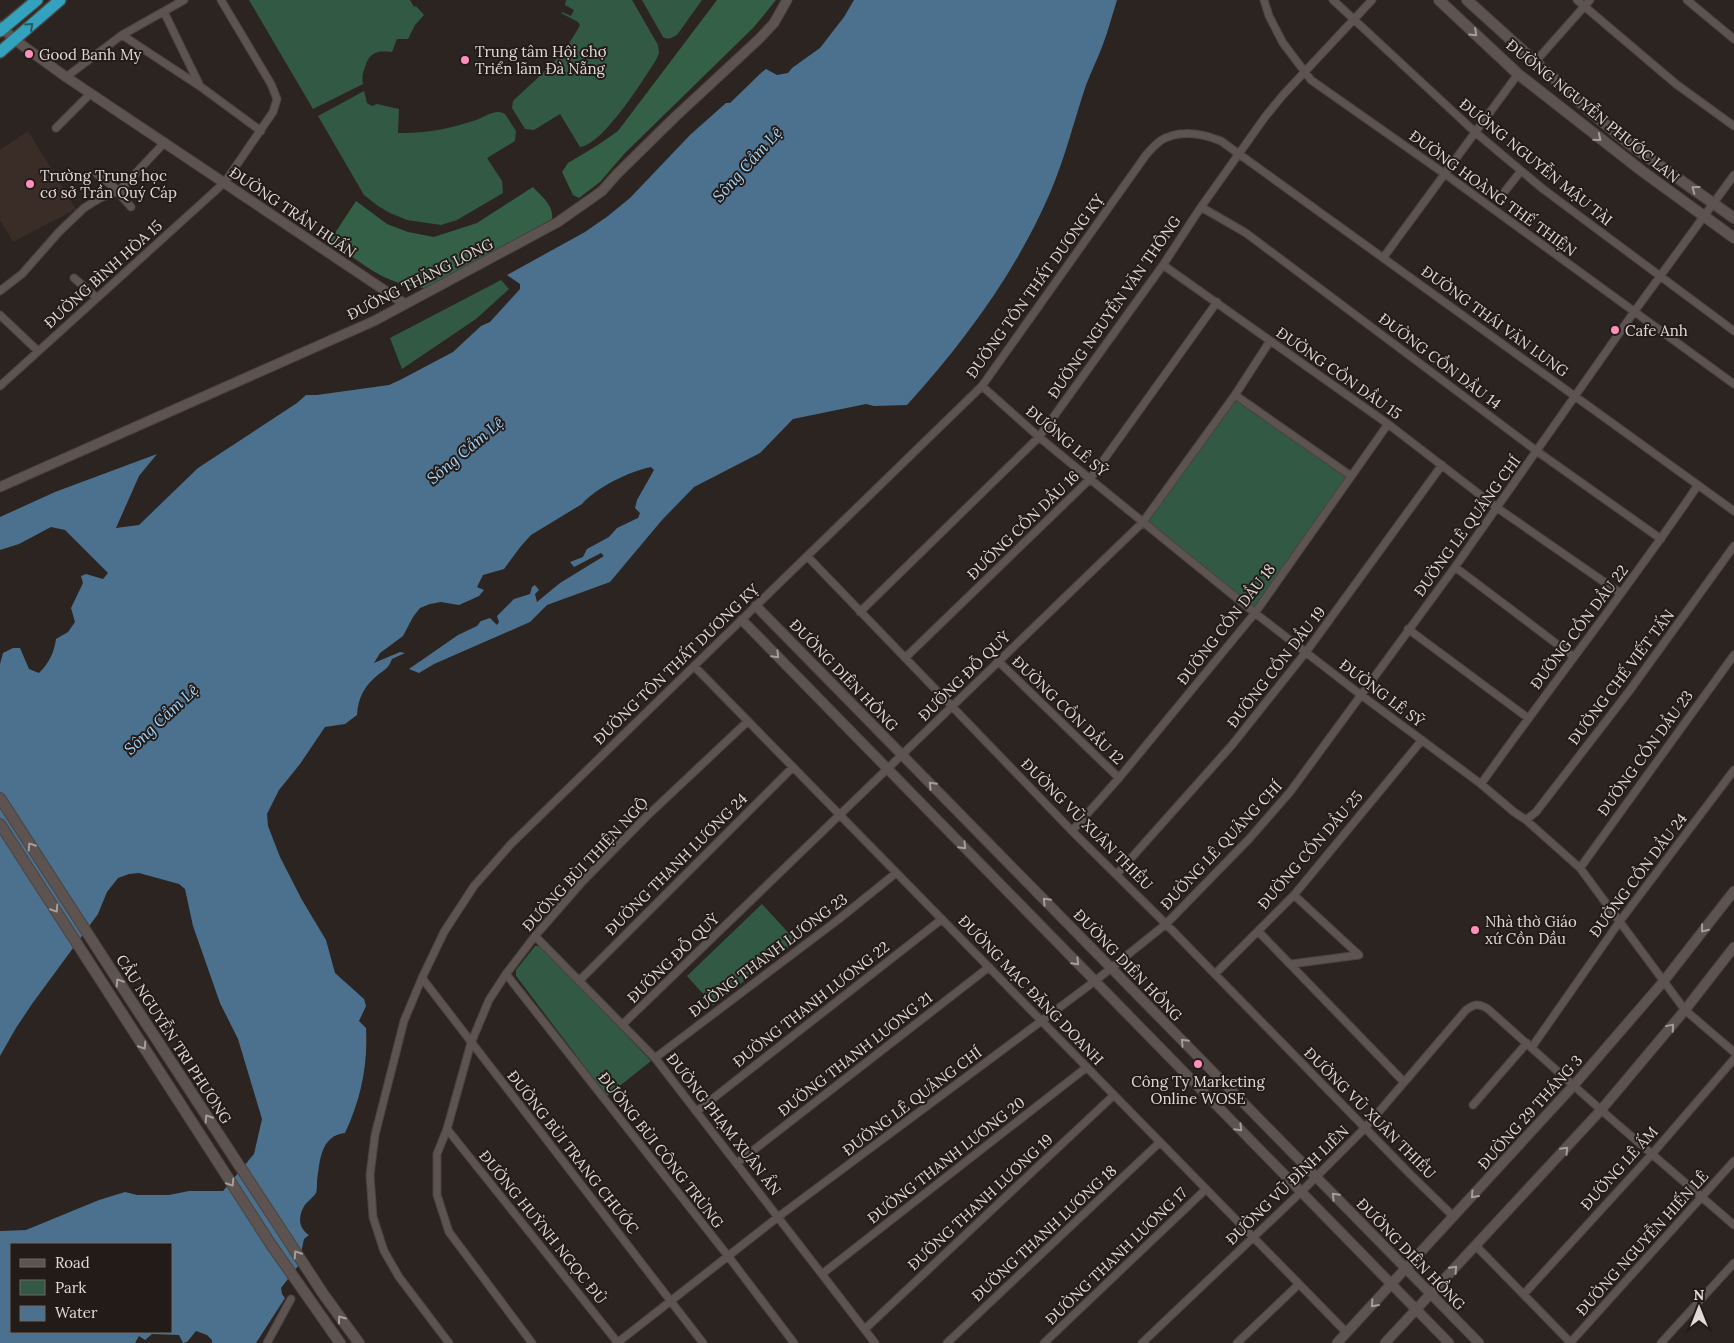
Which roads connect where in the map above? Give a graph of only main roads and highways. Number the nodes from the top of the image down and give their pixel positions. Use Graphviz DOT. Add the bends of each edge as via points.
graph roads {
  1 [pos="37,0"];
  2 [pos="60,0"];
  3 [pos="1438,0"];
  4 [pos="1467,0"];
  5 [pos="1,29"];
  6 [pos="0,52"];
  7 [pos="1734,218"];
  8 [pos="1734,238"];
  9 [pos="0,798"];
  10 [pos="0,824"];
  11 [pos="340,1343"];
  12 [pos="359,1343"];
  1 -- 5 [label="highway"];
  6 -- 2 [label="highway, one-way"];
  3 -- 8 [label="main road, ĐƯỜNG NGUYỄN PHƯỚC LAN, one-way" via="1518,74"];
  7 -- 4 [label="main road, ĐƯỜNG NGUYỄN PHƯỚC LAN, one-way" via="1592,114"];
  12 -- 9 [label="main road, CẦU NGUYỄN TRI PHƯƠNG, one-way" via="324,1295"];
  10 -- 11 [label="main road, CẦU NGUYỄN TRI PHƯƠNG, one-way" via="270,1243"];
}
